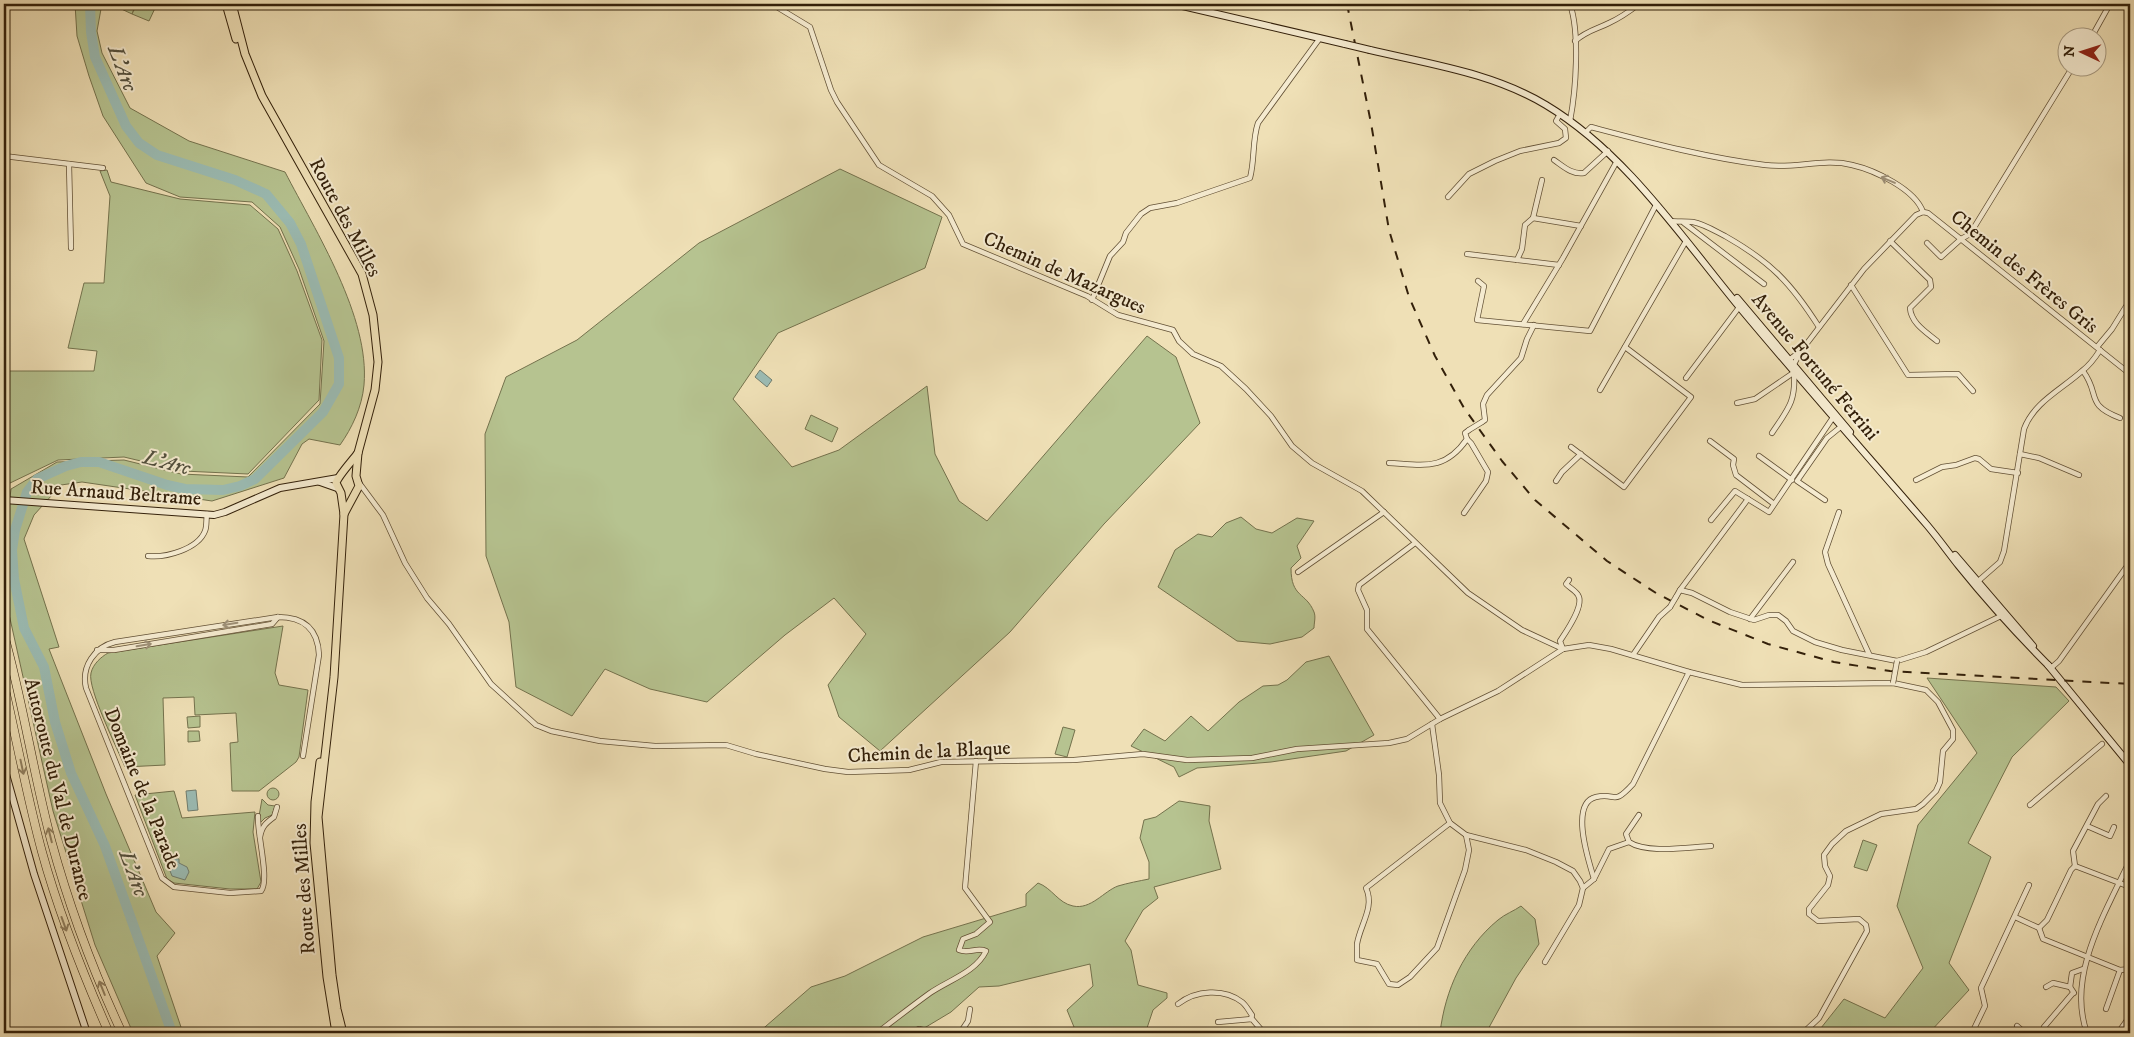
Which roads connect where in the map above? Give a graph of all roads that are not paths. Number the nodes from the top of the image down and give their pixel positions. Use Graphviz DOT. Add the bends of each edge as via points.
graph roads {
  1 [pos="226,4"];
  2 [pos="232,4"];
  3 [pos="772,4"];
  4 [pos="1174,4"];
  5 [pos="1570,4"];
  6 [pos="1639,4"];
  7 [pos="2110,4"];
  8 [pos="2097,28"];
  9 [pos="1320,38"];
  10 [pos="1575,41"];
  11 [pos="248,63"];
  12 [pos="2066,78"];
  13 [pos="1560,114"];
  14 [pos="1570,121"];
  15 [pos="1586,132"];
  16 [pos="1608,151"];
  17 [pos="4,156"];
  18 [pos="1554,160"];
  19 [pos="1617,161"];
  20 [pos="70,164"];
  21 [pos="103,168"];
  22 [pos="1542,180"];
  23 [pos="1448,197"];
  24 [pos="1656,205"];
  25 [pos="1923,212"];
  26 [pos="1533,218"];
  27 [pos="1669,221"];
  28 [pos="1683,222"];
  29 [pos="1581,226"];
  30 [pos="1961,239"];
  31 [pos="1686,241"];
  32 [pos="1890,241"];
  33 [pos="1927,243"];
  34 [pos="71,248"];
  35 [pos="1467,254"];
  36 [pos="1517,260"];
  37 [pos="1559,265"];
  38 [pos="1478,281"];
  39 [pos="1764,284"];
  40 [pos="1851,285"];
  41 [pos="1092,300"];
  42 [pos="2130,300"];
  43 [pos="1741,305"];
  44 [pos="1523,324"];
  45 [pos="1534,325"];
  46 [pos="1819,327"];
  47 [pos="1937,341"];
  48 [pos="1625,347"];
  49 [pos="2099,349"];
  50 [pos="1793,366"];
  51 [pos="2083,371"];
  52 [pos="2130,374"];
  53 [pos="1686,378"];
  54 [pos="1600,390"];
  55 [pos="1973,391"];
  56 [pos="1737,403"];
  57 [pos="1834,415"];
  58 [pos="2120,418"];
  59 [pos="1843,425"];
  60 [pos="1772,432"];
  61 [pos="1467,440"];
  62 [pos="1710,441"];
  63 [pos="1571,447"];
  64 [pos="358,453"];
  65 [pos="1581,454"];
  66 [pos="2020,454"];
  67 [pos="1759,456"];
  68 [pos="1389,464"];
  69 [pos="344,472"];
  70 [pos="2018,473"];
  71 [pos="2079,475"];
  72 [pos="338,478"];
  73 [pos="357,479"];
  74 [pos="1792,480"];
  75 [pos="1916,480"];
  76 [pos="314,481"];
  77 [pos="1556,481"];
  78 [pos="339,490"];
  79 [pos="354,492"];
  80 [pos="366,495"];
  81 [pos="1748,499"];
  82 [pos="4,500"];
  83 [pos="1825,500"];
  84 [pos="1774,504"];
  85 [pos="1384,512"];
  86 [pos="1839,512"];
  87 [pos="1464,513"];
  88 [pos="207,514"];
  89 [pos="344,514"];
  90 [pos="1710,520"];
  91 [pos="1415,543"];
  92 [pos="148,556"];
  93 [pos="1793,562"];
  94 [pos="2130,562"];
  95 [pos="1298,572"];
  96 [pos="1569,580"];
  97 [pos="1977,583"];
  98 [pos="1680,590"];
  99 [pos="2004,614"];
  100 [pos="1750,619"];
  101 [pos="4,635"];
  102 [pos="1564,649"];
  103 [pos="1869,654"];
  104 [pos="1632,655"];
  105 [pos="1897,661"];
  106 [pos="2051,668"];
  107 [pos="1689,672"];
  108 [pos="1893,683"];
  109 [pos="4,685"];
  110 [pos="2077,700"];
  111 [pos="1440,719"];
  112 [pos="1432,724"];
  113 [pos="326,742"];
  114 [pos="2102,744"];
  115 [pos="303,756"];
  116 [pos="2130,759"];
  117 [pos="976,761"];
  118 [pos="2130,765"];
  119 [pos="4,767"];
  120 [pos="2106,796"];
  121 [pos="2030,805"];
  122 [pos="277,807"];
  123 [pos="1639,815"];
  124 [pos="258,816"];
  125 [pos="1450,822"];
  126 [pos="2087,826"];
  127 [pos="2114,827"];
  128 [pos="1466,835"];
  129 [pos="1629,842"];
  130 [pos="259,843"];
  131 [pos="1711,846"];
  132 [pos="2130,860"];
  133 [pos="2075,866"];
  134 [pos="1594,879"];
  135 [pos="2119,884"];
  136 [pos="2029,885"];
  137 [pos="2130,887"];
  138 [pos="1583,888"];
  139 [pos="2015,917"];
  140 [pos="2039,928"];
  141 [pos="2086,958"];
  142 [pos="1545,962"];
  143 [pos="2084,969"];
  144 [pos="2120,970"];
  145 [pos="2130,970"];
  146 [pos="2046,987"];
  147 [pos="2070,987"];
  148 [pos="2073,993"];
  149 [pos="2080,994"];
  150 [pos="1178,1004"];
  151 [pos="970,1009"];
  152 [pos="2106,1009"];
  153 [pos="2130,1016"];
  154 [pos="1251,1019"];
  155 [pos="1218,1022"];
  156 [pos="2017,1026"];
  157 [pos="2044,1027"];
  158 [pos="87,1033"];
  159 [pos="109,1033"];
  160 [pos="122,1033"];
  161 [pos="336,1033"];
  162 [pos="342,1033"];
  163 [pos="876,1033"];
  164 [pos="911,1033"];
  165 [pos="934,1033"];
  166 [pos="960,1033"];
  167 [pos="1264,1033"];
  168 [pos="1803,1033"];
  169 [pos="1972,1033"];
  170 [pos="2025,1033"];
  171 [pos="2087,1033"];
  172 [pos="2118,1033"];
  1 -- 11 [label="main road, Route des Milles" via="236,40"];
  2 -- 11 [label="main road, Route des Milles"];
  3 -- 41 [label="street, Chemin de Mazargues" via="810,27 834,96 879,164 932,196 949,215 963,244"];
  4 -- 9 [label="main road, Avenue Fortuné Ferrini"];
  5 -- 10 [label="street"];
  6 -- 10 [label="street" via="1613,21 1586,31"];
  7 -- 8 [label="street"];
  9 -- 13 [label="main road, Avenue Fortuné Ferrini, bridge" via="1504,84"];
  9 -- 41 [label="street" via="1258,123 1253,138 1250,178 1176,203 1150,208 1141,214 1110,256"];
  10 -- 14 [label="street"];
  11 -- 64 [label="main road, Route des Milles" via="262,96 362,274 374,314 378,362 375,390"];
  12 -- 30 [label="street" via="1970,234"];
  13 -- 14 [label="main road, Avenue Fortuné Ferrini"];
  13 -- 23 [label="street" via="1556,121 1565,129 1566,138 1559,143 1520,151 1495,161 1469,174"];
  14 -- 15 [label="main road, Avenue Fortuné Ferrini"];
  15 -- 16 [label="main road, Avenue Fortuné Ferrini"];
  25 -- 15 [label="street, Chemin des Frères Gris, one-way" via="1921,205 1900,185 1855,166 1836,162 1786,167 1764,165 1590,127"];
  16 -- 18 [label="street" via="1579,174"];
  16 -- 19 [label="main road, Avenue Fortuné Ferrini"];
  17 -- 20 [label="street"];
  19 -- 24 [label="main road, Avenue Fortuné Ferrini"];
  19 -- 29 [label="street"];
  20 -- 21 [label="street"];
  20 -- 34 [label="street"];
  22 -- 26 [label="street"];
  24 -- 27 [label="main road, Avenue Fortuné Ferrini"];
  24 -- 45 [label="street" via="1590,332"];
  25 -- 30 [label="street, Chemin des Frères Gris"];
  25 -- 32 [label="street"];
  26 -- 29 [label="street"];
  26 -- 36 [label="street" via="1525,226"];
  27 -- 28 [label="street"];
  27 -- 31 [label="main road, Avenue Fortuné Ferrini"];
  28 -- 39 [label="street"];
  28 -- 46 [label="street" via="1707,227 1746,248 1775,269 1799,295"];
  29 -- 37 [label="street"];
  30 -- 33 [label="street" via="1941,258"];
  30 -- 49 [label="street, Chemin des Frères Gris"];
  31 -- 43 [label="main road, Avenue Fortuné Ferrini"];
  31 -- 48 [label="street"];
  32 -- 40 [label="street"];
  32 -- 47 [label="street" via="1930,280 1931,287 1910,308 1921,329"];
  35 -- 36 [label="street"];
  36 -- 37 [label="street"];
  37 -- 44 [label="street"];
  38 -- 44 [label="street" via="1484,286 1477,320"];
  40 -- 46 [label="street"];
  40 -- 55 [label="street" via="1908,375 1958,374"];
  41 -- 85 [label="street, Chemin de Mazargues" via="1118,315 1173,330 1193,354 1221,366 1246,389 1292,446 1312,463 1362,491"];
  42 -- 49 [label="street"];
  43 -- 50 [label="main road, Avenue Fortuné Ferrini"];
  43 -- 53 [label="street"];
  44 -- 45 [label="street"];
  45 -- 61 [label="street, bridge" via="1521,358 1487,395 1483,404 1486,420 1465,433"];
  46 -- 50 [label="street"];
  48 -- 54 [label="street"];
  48 -- 65 [label="street" via="1691,397 1624,486"];
  49 -- 51 [label="street"];
  49 -- 52 [label="street, Chemin des Frères Gris"];
  50 -- 56 [label="street" via="1755,399"];
  50 -- 57 [label="main road, Avenue Fortuné Ferrini"];
  50 -- 60 [label="street" via="1795,390 1791,405"];
  51 -- 58 [label="street" via="2097,405"];
  51 -- 66 [label="street" via="2029,417"];
  57 -- 59 [label="main road, Avenue Fortuné Ferrini"];
  57 -- 74 [label="street"];
  59 -- 83 [label="street" via="1827,438 1797,481"];
  59 -- 97 [label="main road, Avenue Fortuné Ferrini"];
  61 -- 68 [label="street" via="1457,454 1433,464"];
  61 -- 87 [label="street" via="1488,472 1486,481"];
  62 -- 84 [label="street" via="1734,459 1736,475"];
  63 -- 65 [label="street"];
  64 -- 69 [label="main road"];
  64 -- 73 [label="main road"];
  65 -- 77 [label="street"];
  66 -- 70 [label="street"];
  66 -- 71 [label="street" via="2039,458"];
  67 -- 74 [label="street"];
  69 -- 72 [label="main road"];
  69 -- 73 [label="main road" via="351,472"];
  70 -- 75 [label="street" via="1991,469 1975,458 1942,467"];
  70 -- 97 [label="street" via="2000,562"];
  72 -- 76 [label="main road, Rue Arnaud Beltrame"];
  72 -- 78 [label="main road"];
  73 -- 79 [label="main road"];
  73 -- 80 [label="street, Chemin de la Blaque"];
  74 -- 84 [label="street"];
  76 -- 78 [label="main road"];
  76 -- 88 [label="main road, Rue Arnaud Beltrame" via="273,490 225,512"];
  78 -- 79 [label="main road" via="346,494"];
  78 -- 89 [label="main road"];
  79 -- 80 [label="street"];
  79 -- 89 [label="main road"];
  80 -- 117 [label="street, Chemin de la Blaque" via="384,515 405,563 427,598 491,684 536,725 551,732 655,746 726,745 848,772 909,770 941,762"];
  81 -- 84 [label="street" via="1769,512"];
  81 -- 90 [label="street" via="1736,491"];
  81 -- 98 [label="street"];
  82 -- 88 [label="main road, Rue Arnaud Beltrame"];
  85 -- 91 [label="street, Chemin de Mazargues"];
  85 -- 95 [label="street"];
  86 -- 103 [label="street" via="1825,552"];
  88 -- 92 [label="street" via="205,530 188,547 159,558"];
  89 -- 113 [label="main road, Route des Milles" via="334,677"];
  91 -- 102 [label="street, Chemin de Mazargues" via="1468,593 1522,630"];
  91 -- 111 [label="street" via="1359,585 1358,590 1367,610 1367,630"];
  93 -- 100 [label="street"];
  94 -- 106 [label="street"];
  96 -- 102 [label="street" via="1566,584 1579,595 1580,600 1573,621 1560,641"];
  97 -- 99 [label="main road, Avenue Fortuné Ferrini"];
  98 -- 100 [label="street"];
  98 -- 104 [label="street, bridge"];
  99 -- 105 [label="street" via="1926,652"];
  99 -- 106 [label="main road, Avenue Fortuné Ferrini"];
  100 -- 103 [label="street" via="1778,615 1793,631 1815,642"];
  160 -- 101 [label="highway, Autoroute du Val de Durance, one-way" via="79,928 51,840"];
  102 -- 104 [label="street, Chemin de la Blaque" via="1589,645"];
  102 -- 111 [label="street, Chemin de la Blaque" via="1498,691"];
  103 -- 105 [label="street"];
  104 -- 107 [label="street, Chemin de la Blaque"];
  105 -- 108 [label="street, bridge"];
  106 -- 110 [label="main road, Avenue Fortuné Ferrini"];
  107 -- 108 [label="street, Chemin de la Blaque" via="1742,685"];
  107 -- 134 [label="street" via="1633,784 1623,795 1593,797 1586,803 1582,834"];
  108 -- 168 [label="street, Chemin de la Blaque" via="1926,690 1947,715 1953,739 1943,751 1936,792 1923,804 1916,809 1881,814 1864,821 1846,831 1824,855 1830,876 1828,886 1809,914 1818,921 1859,919 1867,931 1819,1018"];
  109 -- 159 [label="highway, Autoroute du Val de Durance, one-way" via="45,862 82,972"];
  110 -- 116 [label="main road, Avenue Fortuné Ferrini"];
  110 -- 118 [label="main road, Avenue Fortuné Ferrini"];
  111 -- 112 [label="street, Chemin de la Blaque"];
  112 -- 117 [label="street, Chemin de la Blaque" via="1407,739 1389,743 1297,749 1252,758 1187,760 1143,754 1074,760"];
  112 -- 125 [label="street" via="1440,803"];
  113 -- 161 [label="main road, Route des Milles" via="315,802 314,843 326,978"];
  113 -- 162 [label="main road, Route des Milles" via="318,817 319,842 333,984"];
  114 -- 121 [label="street"];
  115 -- 130 [label="street, Domaine de la Parade" via="319,654 318,644 300,620 278,617 115,642 96,650 86,671 86,688 165,883 195,890 258,893 265,883"];
  117 -- 163 [label="street" via="965,888 990,922 976,934 963,939 959,950 966,952 980,948 986,951 982,960 931,992"];
  119 -- 158 [label="main road" via="34,874"];
  120 -- 126 [label="street"];
  122 -- 130 [label="street" via="274,817 261,830"];
  123 -- 129 [label="street" via="1626,834"];
  124 -- 130 [label="street, Domaine de la Parade"];
  125 -- 128 [label="street"];
  125 -- 128 [label="street" via="1366,888 1370,897 1357,943 1357,960 1377,964 1389,984 1398,984 1410,977 1437,948 1465,870"];
  126 -- 127 [label="street" via="2110,836"];
  126 -- 133 [label="street" via="2073,851"];
  128 -- 138 [label="street" via="1526,850 1556,862 1573,871"];
  129 -- 131 [label="street" via="1646,848"];
  129 -- 134 [label="street" via="1609,849"];
  132 -- 135 [label="street"];
  133 -- 135 [label="street"];
  133 -- 140 [label="street" via="2047,920"];
  134 -- 138 [label="street"];
  135 -- 137 [label="street"];
  135 -- 141 [label="street"];
  136 -- 139 [label="street"];
  138 -- 142 [label="street" via="1579,905"];
  139 -- 140 [label="street"];
  139 -- 169 [label="street" via="1981,988 1985,1006"];
  140 -- 141 [label="street" via="2043,938"];
  141 -- 143 [label="street"];
  141 -- 144 [label="street"];
  143 -- 147 [label="street" via="2072,973"];
  143 -- 149 [label="street"];
  144 -- 145 [label="street"];
  144 -- 152 [label="street"];
  146 -- 147 [label="street" via="2053,983"];
  147 -- 148 [label="street"];
  148 -- 149 [label="street"];
  148 -- 157 [label="street"];
  149 -- 171 [label="street"];
  150 -- 154 [label="street" via="1206,991 1227,994 1243,1002 1252,1015"];
  151 -- 166 [label="street"];
  153 -- 172 [label="street"];
  154 -- 155 [label="street"];
  154 -- 167 [label="street"];
  156 -- 170 [label="street"];
  164 -- 165 [label="street" via="919,1029"];
}
